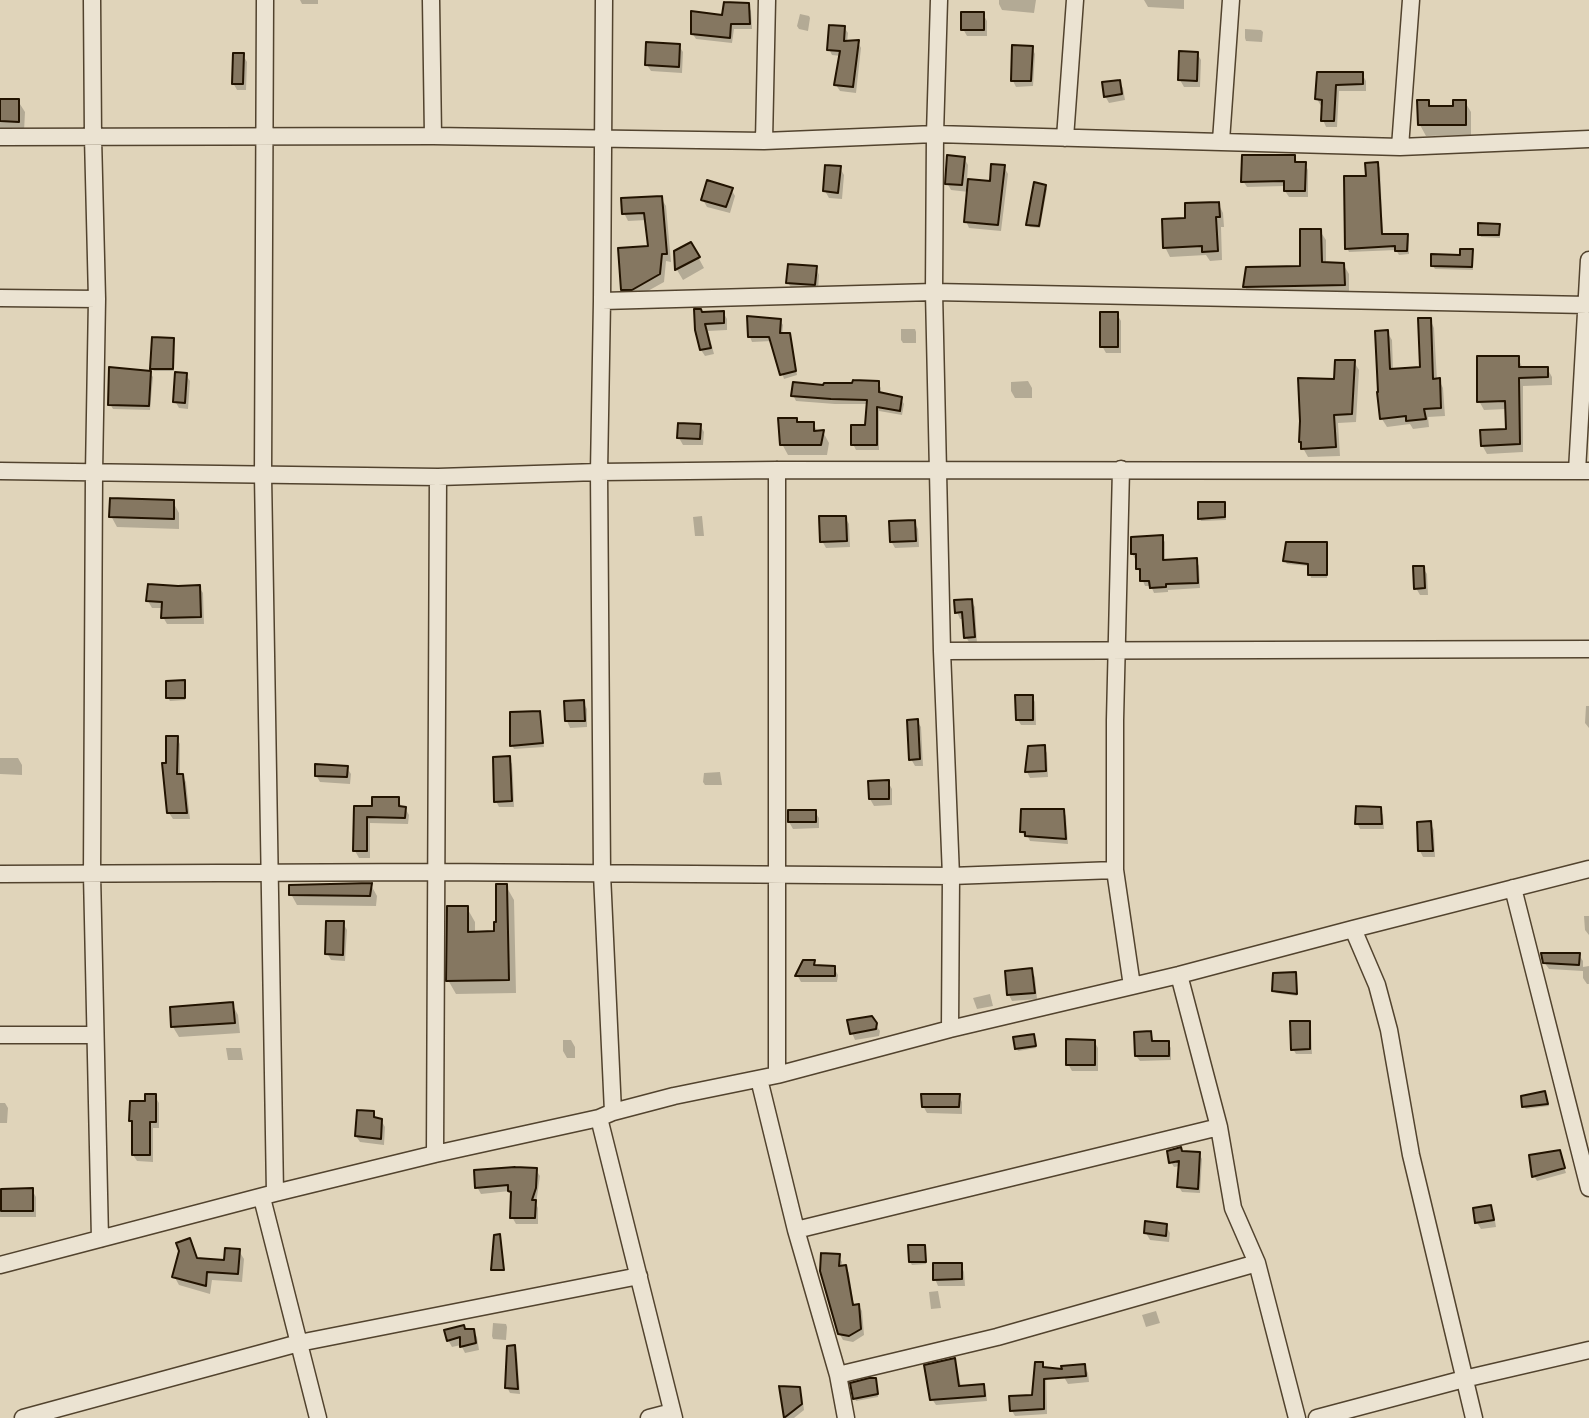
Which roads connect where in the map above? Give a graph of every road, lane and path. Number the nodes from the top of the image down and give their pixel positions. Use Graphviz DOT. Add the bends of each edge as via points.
graph roads {
  1 [pos="92,0"];
  2 [pos="265,0"];
  3 [pos="431,0"];
  4 [pos="604,0"];
  5 [pos="767,0"];
  6 [pos="939,0"];
  7 [pos="1075,0"];
  8 [pos="1230,0"];
  9 [pos="1411,0"];
  10 [pos="935,134"];
  11 [pos="265,136"];
  12 [pos="433,136"];
  13 [pos="0,137"];
  14 [pos="93,137"];
  15 [pos="1065,138"];
  16 [pos="1589,139"];
  17 [pos="603,140"];
  18 [pos="764,141"];
  19 [pos="1221,141"];
  20 [pos="1400,147"];
  21 [pos="1589,260"];
  22 [pos="934,292"];
  23 [pos="0,299"];
  24 [pos="97,299"];
  25 [pos="602,301"];
  26 [pos="1587,305"];
  27 [pos="1121,469"];
  28 [pos="777,470"];
  29 [pos="938,470"];
  30 [pos="0,471"];
  31 [pos="1583,471"];
  32 [pos="599,472"];
  33 [pos="94,473"];
  34 [pos="263,475"];
  35 [pos="438,477"];
  36 [pos="1589,649"];
  37 [pos="942,651"];
  38 [pos="1116,651"];
  39 [pos="1589,869"];
  40 [pos="1115,870"];
  41 [pos="270,872"];
  42 [pos="436,872"];
  43 [pos="0,874"];
  44 [pos="92,874"];
  45 [pos="602,874"];
  46 [pos="777,875"];
  47 [pos="951,876"];
  48 [pos="1513,888"];
  49 [pos="1353,929"];
  50 [pos="1179,975"];
  51 [pos="1132,986"];
  52 [pos="950,1029"];
  53 [pos="0,1035"];
  54 [pos="95,1035"];
  55 [pos="777,1075"];
  56 [pos="759,1079"];
  57 [pos="606,1115"];
  58 [pos="1219,1127"];
  59 [pos="435,1154"];
  60 [pos="1589,1188"];
  61 [pos="268,1196"];
  62 [pos="796,1230"];
  63 [pos="100,1238"];
  64 [pos="1257,1263"];
  65 [pos="0,1265"];
  66 [pos="639,1276"];
  67 [pos="299,1343"];
  68 [pos="1589,1350"];
  69 [pos="838,1375"];
  70 [pos="1464,1379"];
  71 [pos="673,1415"];
  72 [pos="23,1418"];
  73 [pos="318,1418"];
  74 [pos="649,1418"];
  75 [pos="846,1418"];
  76 [pos="1297,1418"];
  77 [pos="1317,1418"];
  78 [pos="1474,1418"];
  1 -- 14 [label="street"];
  2 -- 11 [label="street"];
  3 -- 12 [label="street"];
  4 -- 17 [label="street"];
  5 -- 18 [label="street"];
  6 -- 10 [label="street"];
  7 -- 15 [label="street"];
  8 -- 19 [label="street"];
  9 -- 20 [label="street"];
  10 -- 15 [label="street"];
  10 -- 18 [label="street"];
  10 -- 22 [label="street"];
  11 -- 12 [label="street"];
  11 -- 14 [label="street"];
  11 -- 34 [label="street"];
  12 -- 17 [label="street"];
  13 -- 14 [label="street"];
  14 -- 24 [label="street"];
  15 -- 19 [label="street"];
  16 -- 20 [label="street"];
  17 -- 18 [label="street"];
  17 -- 25 [label="street"];
  19 -- 20 [label="street"];
  21 -- 26 [label="street"];
  22 -- 25 [label="street"];
  22 -- 26 [label="street"];
  22 -- 29 [label="street"];
  23 -- 24 [label="street"];
  24 -- 33 [label="street"];
  25 -- 32 [label="street"];
  26 -- 31 [label="street"];
  27 -- 29 [label="street"];
  27 -- 31 [label="street"];
  27 -- 38 [label="street"];
  28 -- 29 [label="street"];
  28 -- 32 [label="street"];
  28 -- 46 [label="street"];
  29 -- 37 [label="street"];
  30 -- 33 [label="street"];
  32 -- 35 [label="street"];
  32 -- 45 [label="street"];
  33 -- 34 [label="street"];
  33 -- 44 [label="street"];
  34 -- 35 [label="street"];
  34 -- 41 [label="street"];
  35 -- 42 [label="street"];
  36 -- 38 [label="street"];
  37 -- 38 [label="street"];
  37 -- 47 [label="street"];
  38 -- 40 [label="street"];
  39 -- 48 [label="street"];
  40 -- 47 [label="street"];
  40 -- 51 [label="street"];
  41 -- 42 [label="street"];
  41 -- 44 [label="street"];
  41 -- 61 [label="street"];
  42 -- 45 [label="street"];
  42 -- 59 [label="street"];
  43 -- 44 [label="street"];
  44 -- 54 [label="street"];
  45 -- 46 [label="street"];
  45 -- 57 [label="street"];
  46 -- 47 [label="street"];
  46 -- 55 [label="street"];
  47 -- 52 [label="street"];
  48 -- 49 [label="street"];
  48 -- 60 [label="street"];
  49 -- 50 [label="street"];
  49 -- 70 [label="street" via="1377,985 1389,1030 1411,1155"];
  50 -- 51 [label="street"];
  50 -- 58 [label="street"];
  51 -- 52 [label="street"];
  52 -- 55 [label="street"];
  53 -- 54 [label="street"];
  54 -- 63 [label="street"];
  55 -- 56 [label="street"];
  56 -- 57 [label="street"];
  56 -- 62 [label="street"];
  57 -- 59 [label="street"];
  57 -- 66 [label="street"];
  58 -- 62 [label="street"];
  58 -- 64 [label="street" via="1233,1208"];
  59 -- 61 [label="street"];
  61 -- 63 [label="street"];
  61 -- 67 [label="street"];
  62 -- 69 [label="street"];
  63 -- 65 [label="street"];
  64 -- 69 [label="street" via="997,1337"];
  64 -- 76 [label="street"];
  66 -- 67 [label="street"];
  66 -- 71 [label="street"];
  67 -- 72 [label="street"];
  67 -- 73 [label="street"];
  68 -- 70 [label="street"];
  69 -- 75 [label="street"];
  70 -- 77 [label="street"];
  70 -- 78 [label="street"];
  71 -- 74 [label="street"];
}
